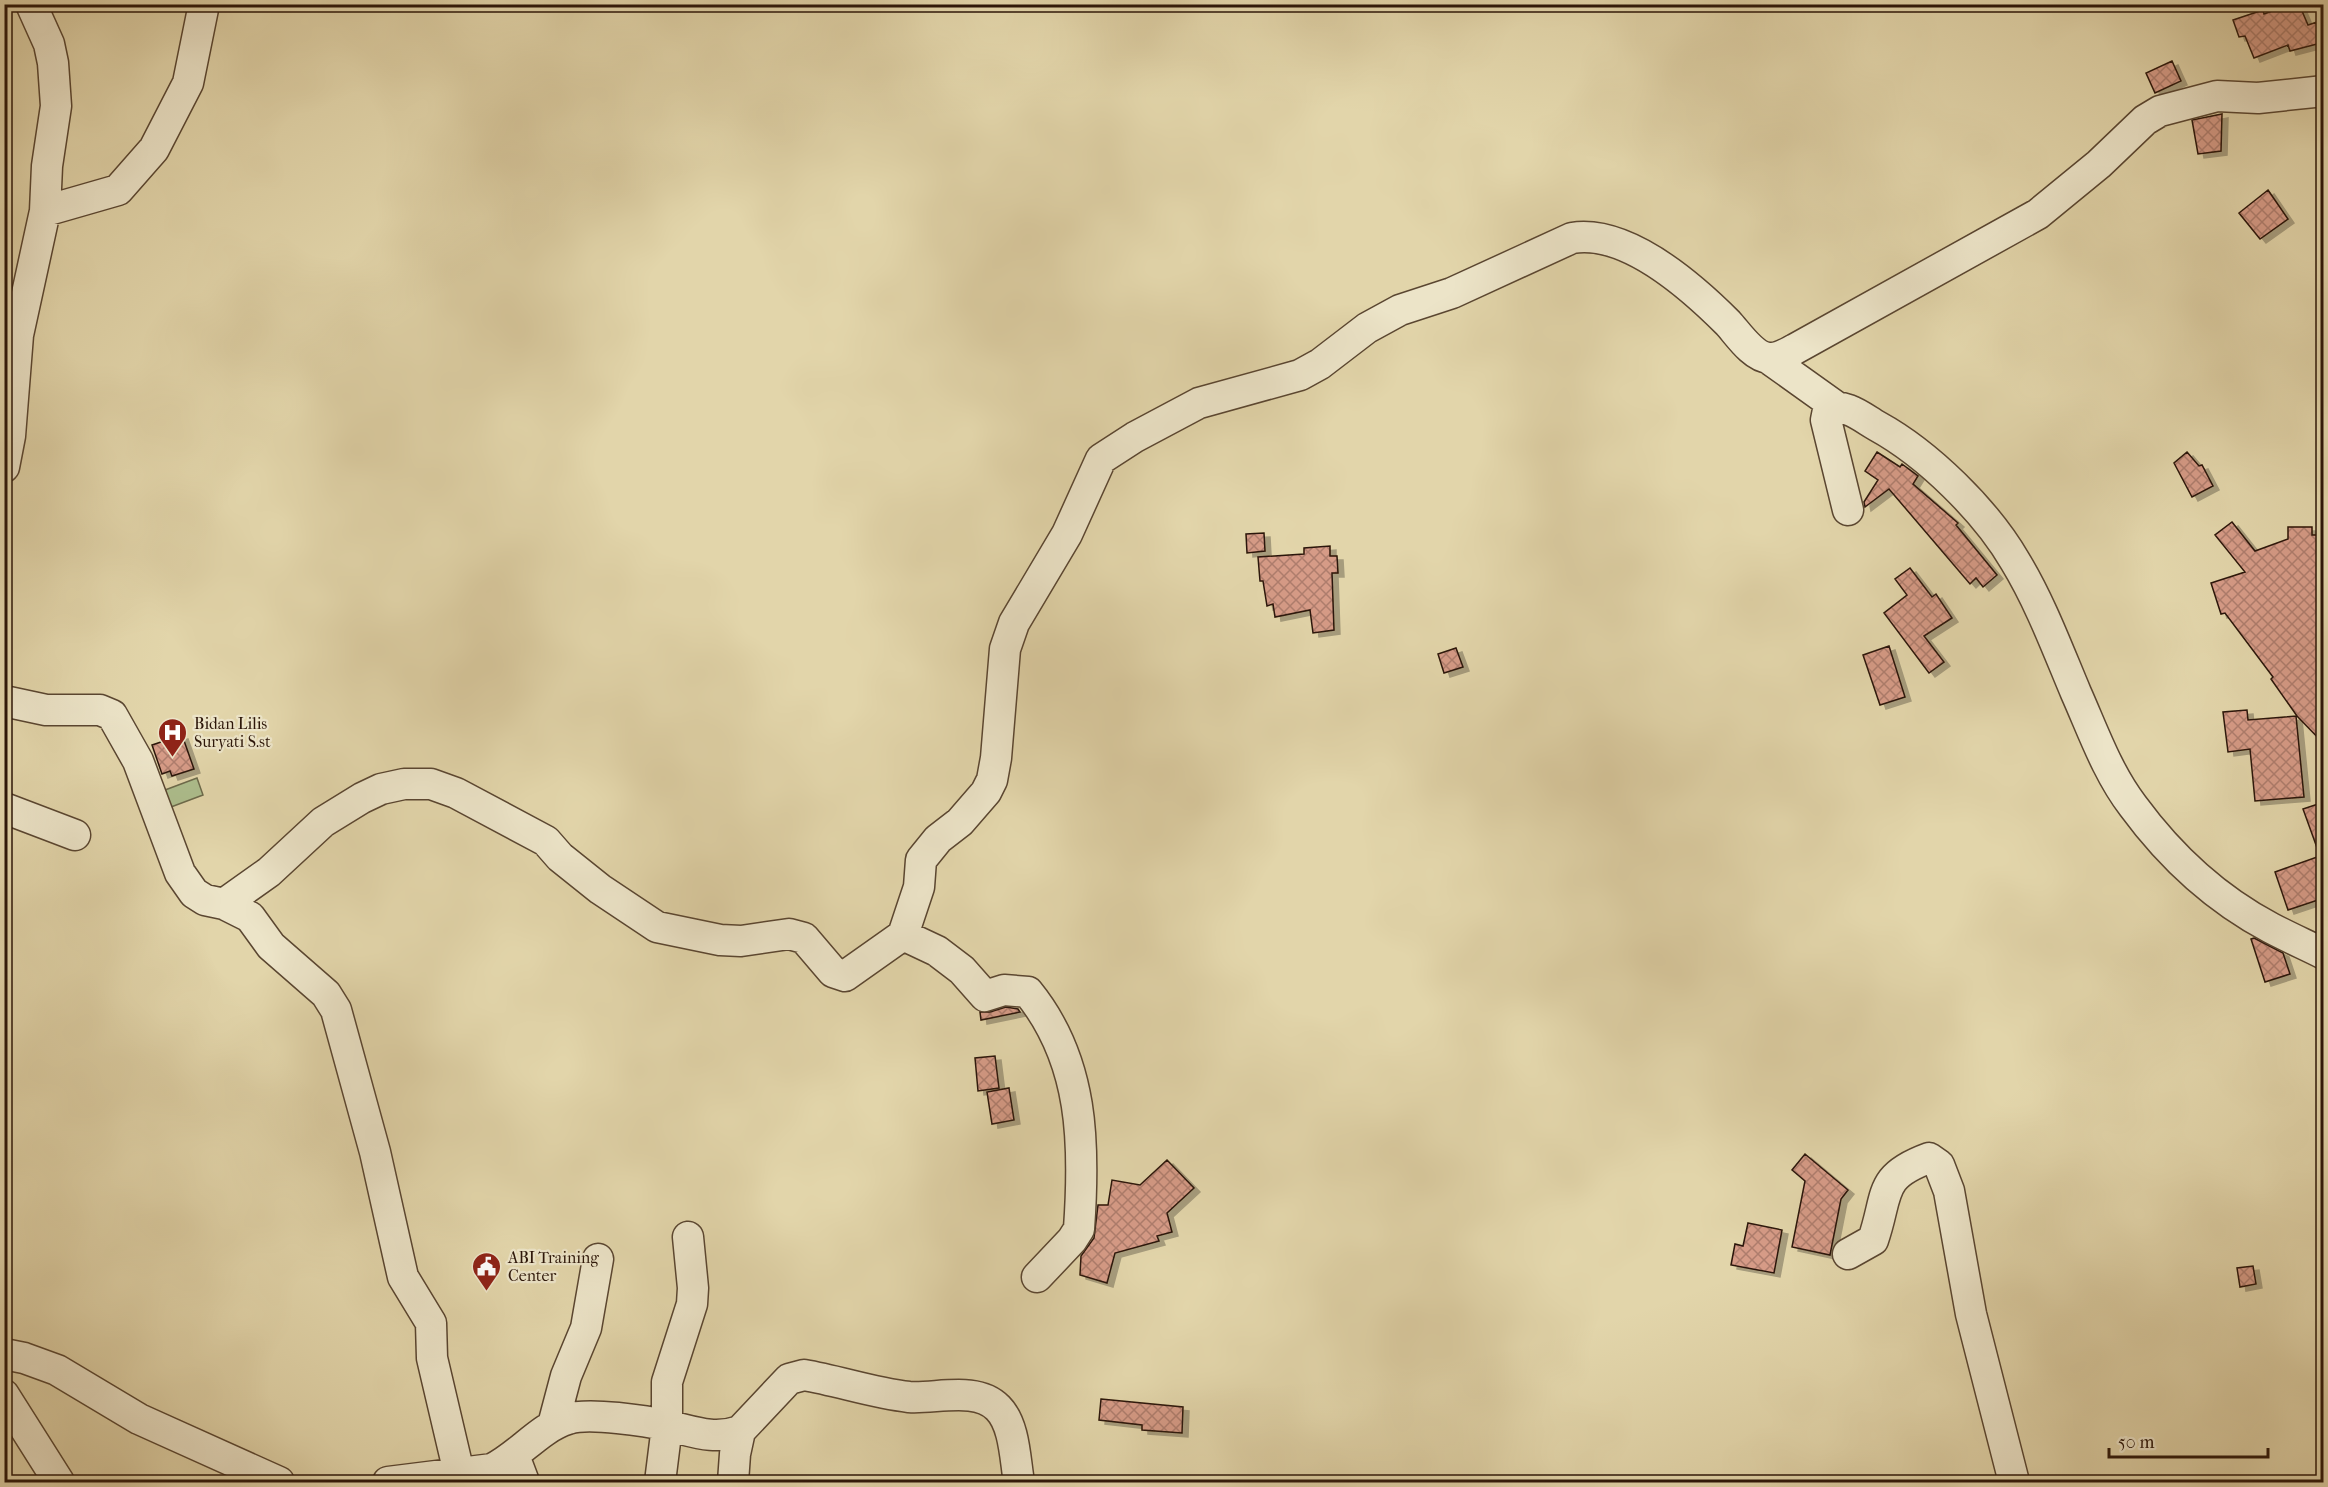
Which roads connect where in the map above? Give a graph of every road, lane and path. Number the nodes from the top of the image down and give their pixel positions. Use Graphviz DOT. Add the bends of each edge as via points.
graph roads {
  1 [pos="31,4"];
  2 [pos="204,4"];
  3 [pos="2324,92"];
  4 [pos="45,211"];
  5 [pos="1768,358"];
  6 [pos="1838,408"];
  7 [pos="4,467"];
  8 [pos="1848,510"];
  9 [pos="4,701"];
  10 [pos="4,808"];
  11 [pos="75,835"];
  12 [pos="224,904"];
  13 [pos="903,934"];
  14 [pos="2324,954"];
  15 [pos="688,1238"];
  16 [pos="1848,1254"];
  17 [pos="598,1259"];
  18 [pos="1037,1277"];
  19 [pos="4,1354"];
  20 [pos="4,1395"];
  21 [pos="553,1425"];
  22 [pos="667,1426"];
  23 [pos="740,1431"];
  24 [pos="516,1472"];
  25 [pos="459,1473"];
  26 [pos="58,1482"];
  27 [pos="279,1482"];
  28 [pos="388,1482"];
  29 [pos="660,1482"];
  30 [pos="733,1482"];
  31 [pos="1019,1482"];
  32 [pos="2014,1482"];
  1 -- 4 [label="street" via="49,44 56,106"];
  2 -- 4 [label="street" via="188,83 154,149 118,190"];
  3 -- 5 [label="street" via="2258,98 2217,96 2160,111 2038,214 1795,350"];
  4 -- 7 [label="street" via="18,335"];
  5 -- 6 [label="street"];
  5 -- 13 [label="street" via="1756,353 1719,314 1648,257 1583,237 1572,238 1452,293 1400,310 1300,375 1199,403 1101,459 1058,551 1014,623 1005,649 1003,702 992,780 960,822 938,839 921,860 919,887"];
  6 -- 8 [label="street" via="1828,410 1826,420"];
  6 -- 14 [label="street" via="1847,409 1905,441 1966,497 2015,560 2048,626 2113,778 2184,866 2270,928"];
  9 -- 12 [label="street" via="46,711 100,710 112,715 138,762 184,882 200,897"];
  10 -- 11 [label="street"];
  12 -- 13 [label="street" via="269,872 323,822 362,798 404,784 431,784 456,793 546,841 600,890 657,927 720,940 789,934 804,938 833,972 845,976"];
  12 -- 25 [label="street" via="250,917 277,952 326,994 336,1010 404,1277 431,1323 432,1358"];
  13 -- 18 [label="street" via="937,951 962,970 985,996 1004,990 1028,992 1045,1014 1073,1080 1080,1114 1079,1229"];
  15 -- 22 [label="street" via="692,1304 667,1382"];
  16 -- 32 [label="street" via="1873,1240 1889,1183 1898,1172 1929,1158 1939,1165 1949,1191 1971,1314"];
  17 -- 21 [label="street" via="586,1328 566,1376"];
  19 -- 27 [label="street" via="57,1370 139,1419"];
  20 -- 26 [label="street"];
  21 -- 22 [label="street" via="570,1418 594,1416"];
  21 -- 24 [label="street"];
  22 -- 23 [label="street" via="705,1436 720,1437"];
  22 -- 29 [label="street"];
  23 -- 30 [label="street"];
  23 -- 31 [label="street" via="784,1384 797,1376 908,1397 976,1397 994,1404 1007,1423"];
  24 -- 25 [label="street"];
  25 -- 28 [label="street"];
}
